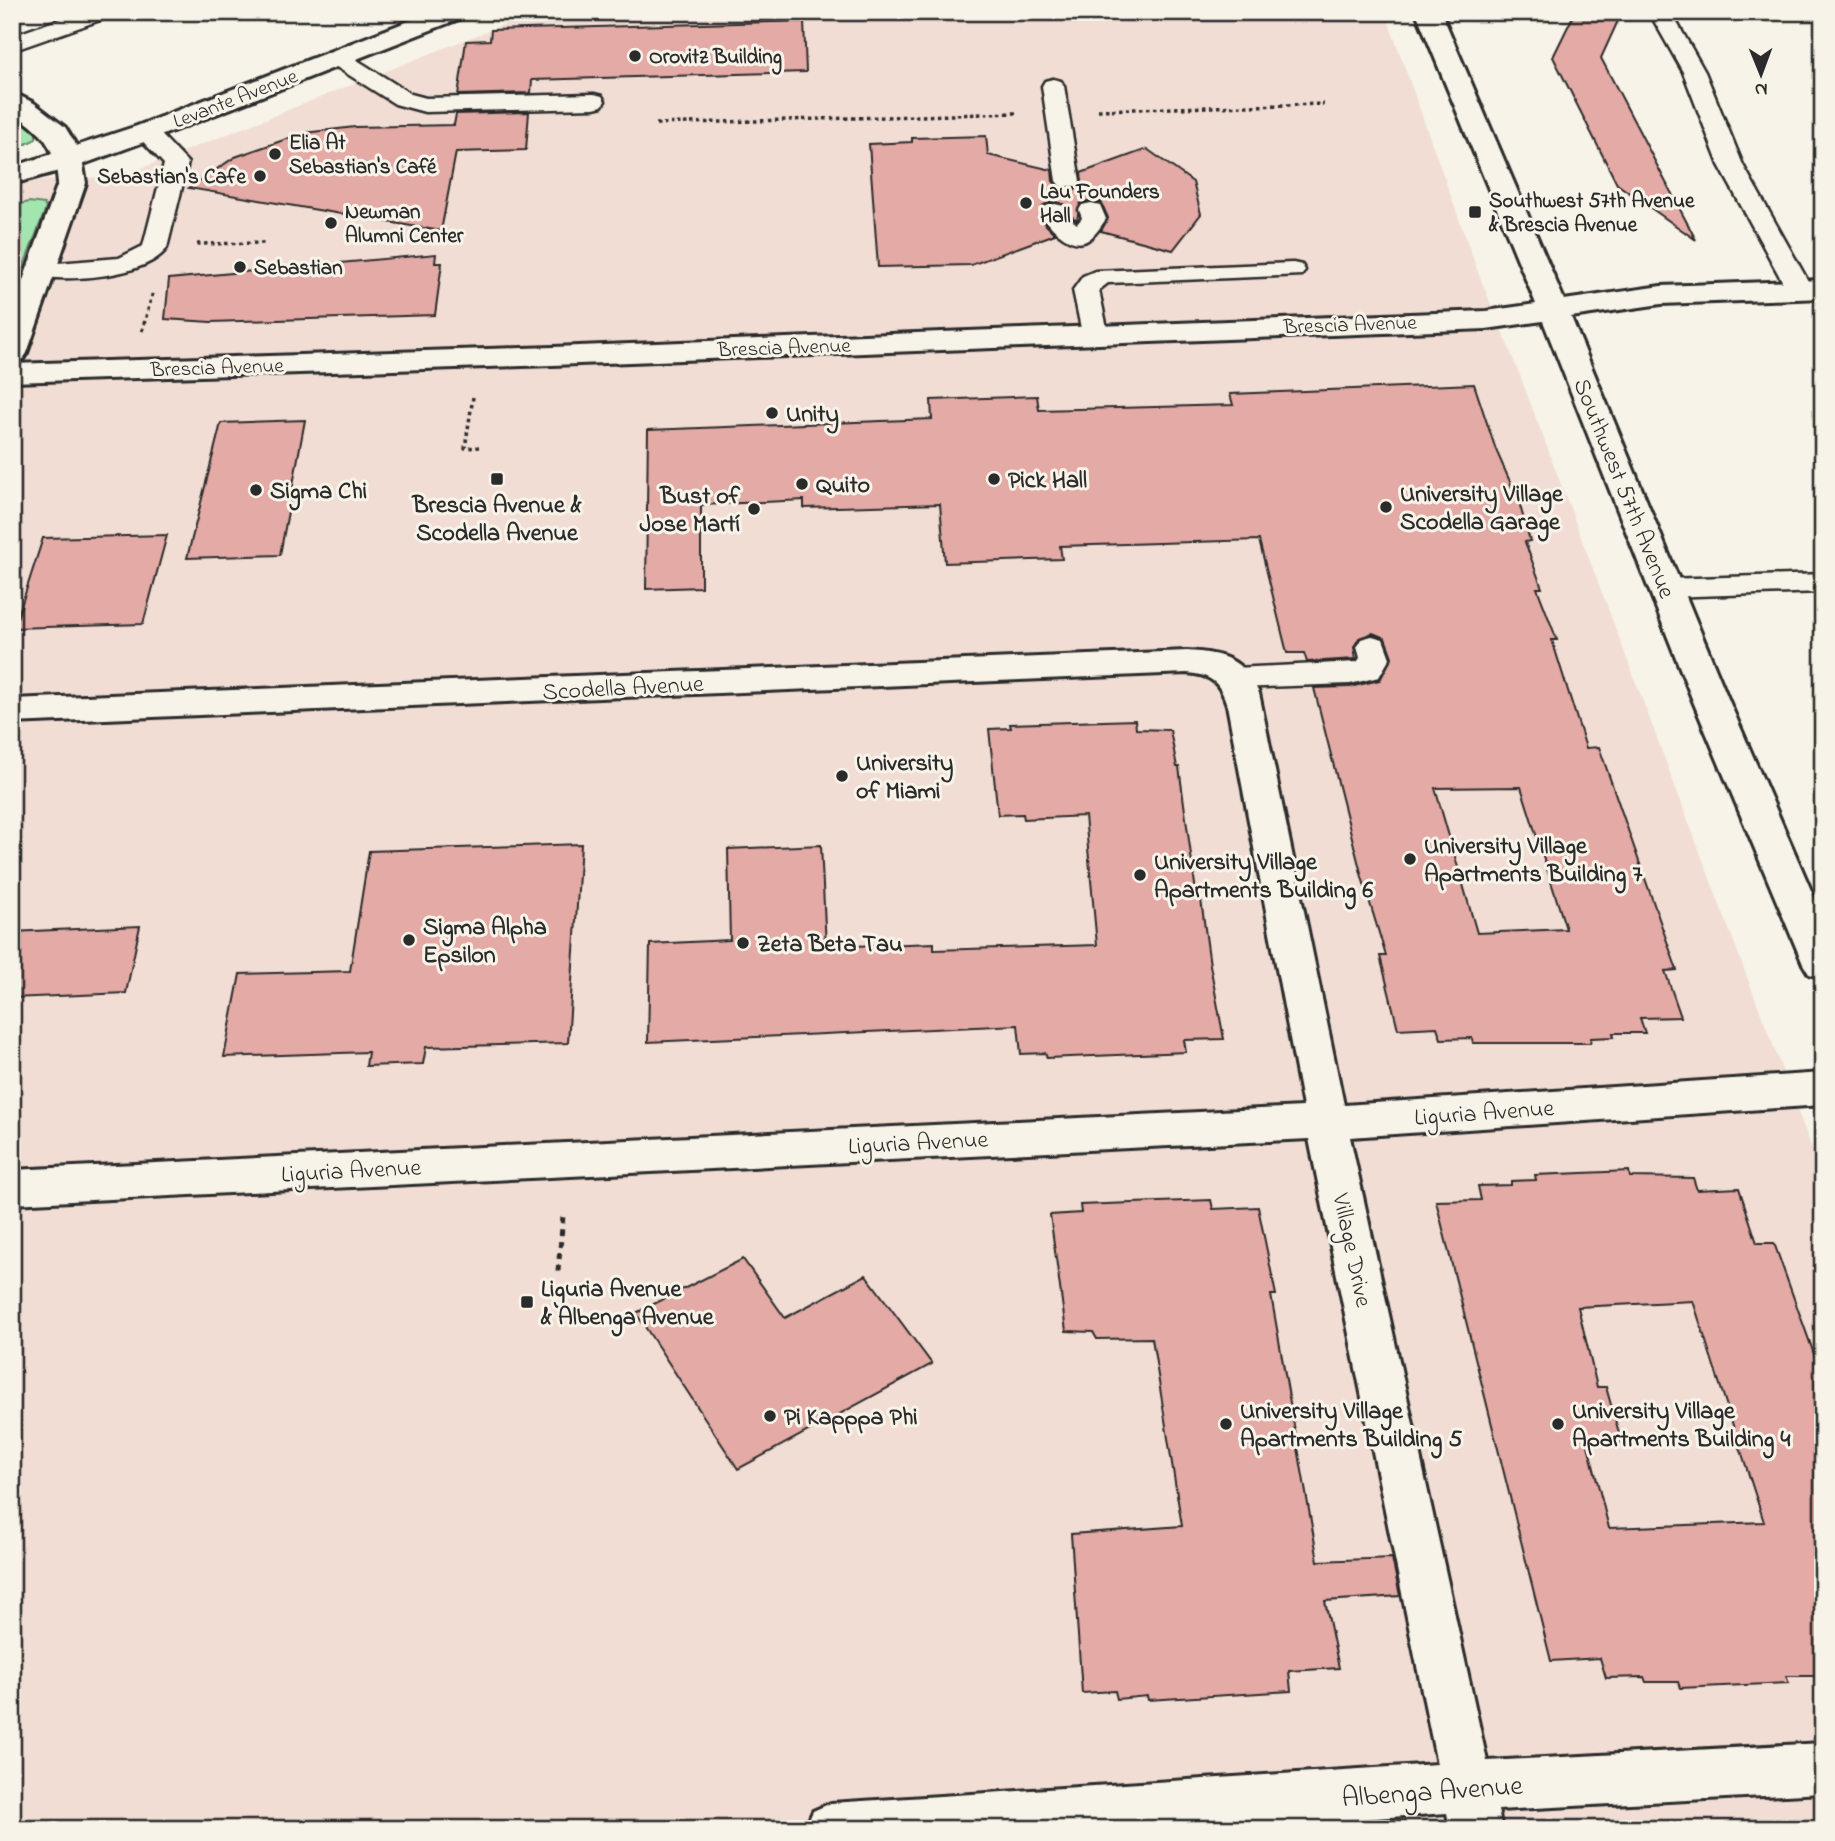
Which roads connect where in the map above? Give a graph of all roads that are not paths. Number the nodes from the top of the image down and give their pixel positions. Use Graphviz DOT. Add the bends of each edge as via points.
graph roads {
  1 [pos="101,12"];
  2 [pos="455,12"];
  3 [pos="1428,12"];
  4 [pos="1660,12"];
  5 [pos="12,44"];
  6 [pos="338,58"];
  7 [pos="1053,86"];
  8 [pos="12,100"];
  9 [pos="594,101"];
  10 [pos="146,132"];
  11 [pos="71,159"];
  12 [pos="12,176"];
  13 [pos="1059,196"];
  14 [pos="1079,237"];
  15 [pos="41,270"];
  16 [pos="1293,270"];
  17 [pos="1092,281"];
  18 [pos="1811,290"];
  19 [pos="1554,311"];
  20 [pos="1095,333"];
  21 [pos="12,353"];
  22 [pos="12,373"];
  23 [pos="1823,583"];
  24 [pos="1665,588"];
  25 [pos="1372,646"];
  26 [pos="1233,676"];
  27 [pos="12,711"];
  28 [pos="1823,964"];
  29 [pos="1823,1089"];
  30 [pos="1326,1122"];
  31 [pos="12,1187"];
  32 [pos="1823,1768"];
  33 [pos="1472,1808"];
  34 [pos="831,1829"];
  1 -- 5 [label="lane"];
  2 -- 6 [label="street, Levante Avenue"];
  3 -- 19 [label="street, Southwest 57th Avenue"];
  4 -- 18 [label="lane" via="1694,72 1731,165"];
  6 -- 9 [label="lane" via="403,99 425,105"];
  6 -- 10 [label="street, Levante Avenue"];
  7 -- 13 [label="lane" via="1058,111"];
  8 -- 11 [label="street" via="47,123"];
  10 -- 11 [label="street, Levante Avenue"];
  10 -- 15 [label="lane" via="176,163 150,256 126,264"];
  11 -- 12 [label="street, Levante Avenue"];
  11 -- 15 [label="street" via="72,183"];
  13 -- 14 [label="lane" via="1058,221"];
  13 -- 14 [label="lane" via="1090,203 1094,219"];
  14 -- 17 [label="lane"];
  15 -- 21 [label="street"];
  16 -- 17 [label="lane" via="1120,274"];
  17 -- 20 [label="lane" via="1086,290"];
  18 -- 19 [label="street, Brescia Avenue" via="1661,295"];
  19 -- 20 [label="street, Brescia Avenue" via="1486,320"];
  19 -- 24 [label="street, Southwest 57th Avenue"];
  20 -- 22 [label="street, Brescia Avenue"];
  23 -- 24 [label="lane"];
  24 -- 28 [label="street, Southwest 57th Avenue"];
  25 -- 26 [label="lane" via="1375,658 1368,670 1350,674"];
  26 -- 27 [label="street, Scodella Avenue" via="1206,663 1187,662"];
  26 -- 30 [label="street, Village Drive" via="1245,705"];
  29 -- 30 [label="street, Liguria Avenue"];
  30 -- 31 [label="street, Liguria Avenue"];
  30 -- 33 [label="street, Village Drive"];
  32 -- 33 [label="street, Albenga Avenue"];
  33 -- 34 [label="street, Albenga Avenue"];
}
